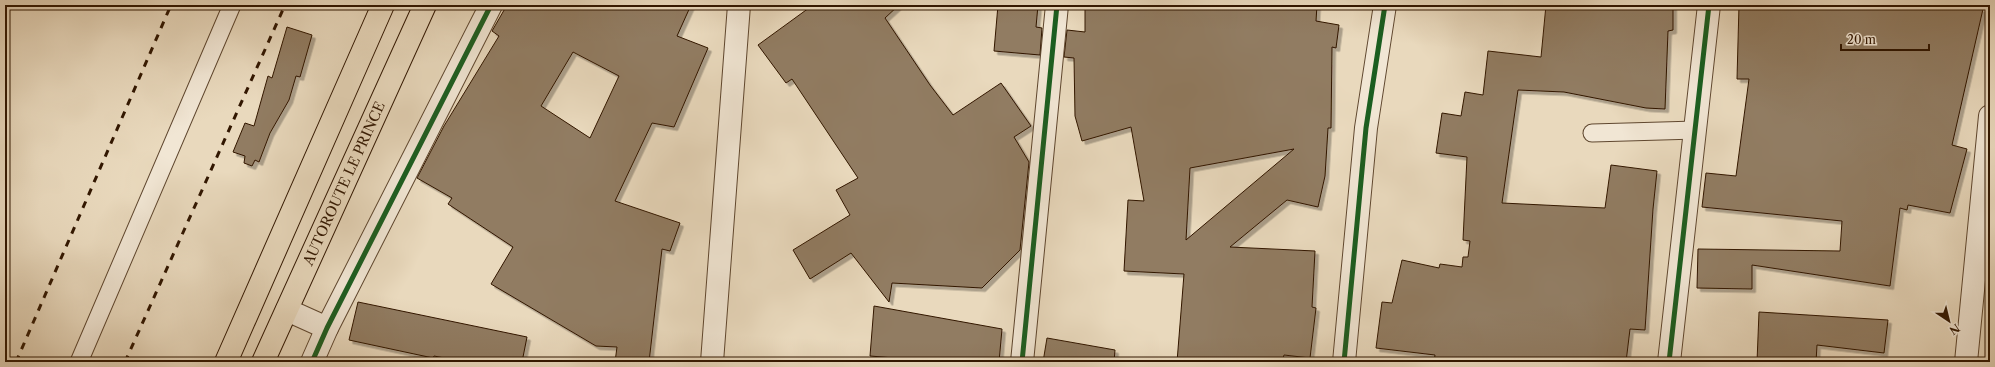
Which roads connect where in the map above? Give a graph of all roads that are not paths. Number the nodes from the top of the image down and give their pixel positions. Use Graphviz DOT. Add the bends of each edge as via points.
graph roads {
  1 [pos="232,5"];
  2 [pos="383,5"];
  3 [pos="425,5"];
  4 [pos="491,5"];
  5 [pos="738,5"];
  6 [pos="1057,5"];
  7 [pos="1386,5"];
  8 [pos="1709,5"];
  9 [pos="1990,116"];
  10 [pos="1696,130"];
  11 [pos="1592,133"];
  12 [pos="287,310"];
  13 [pos="327,328"];
  14 [pos="79,362"];
  15 [pos="226,362"];
  16 [pos="263,362"];
  17 [pos="312,362"];
  18 [pos="712,362"];
  19 [pos="1022,362"];
  20 [pos="1344,362"];
  21 [pos="1669,362"];
  22 [pos="1966,362"];
  1 -- 14 [label="lane"];
  2 -- 15 [label="main road"];
  3 -- 12 [label="main road, AUTOROUTE LE PRINCE"];
  4 -- 13 [label="street"];
  5 -- 18 [label="street"];
  6 -- 19 [label="street"];
  7 -- 20 [label="street" via="1366,128"];
  8 -- 10 [label="street"];
  9 -- 22 [label="street"];
  10 -- 11 [label="lane"];
  10 -- 21 [label="street"];
  12 -- 13 [label="street"];
  12 -- 16 [label="main road, AUTOROUTE LE PRINCE"];
  13 -- 17 [label="street"];
}
